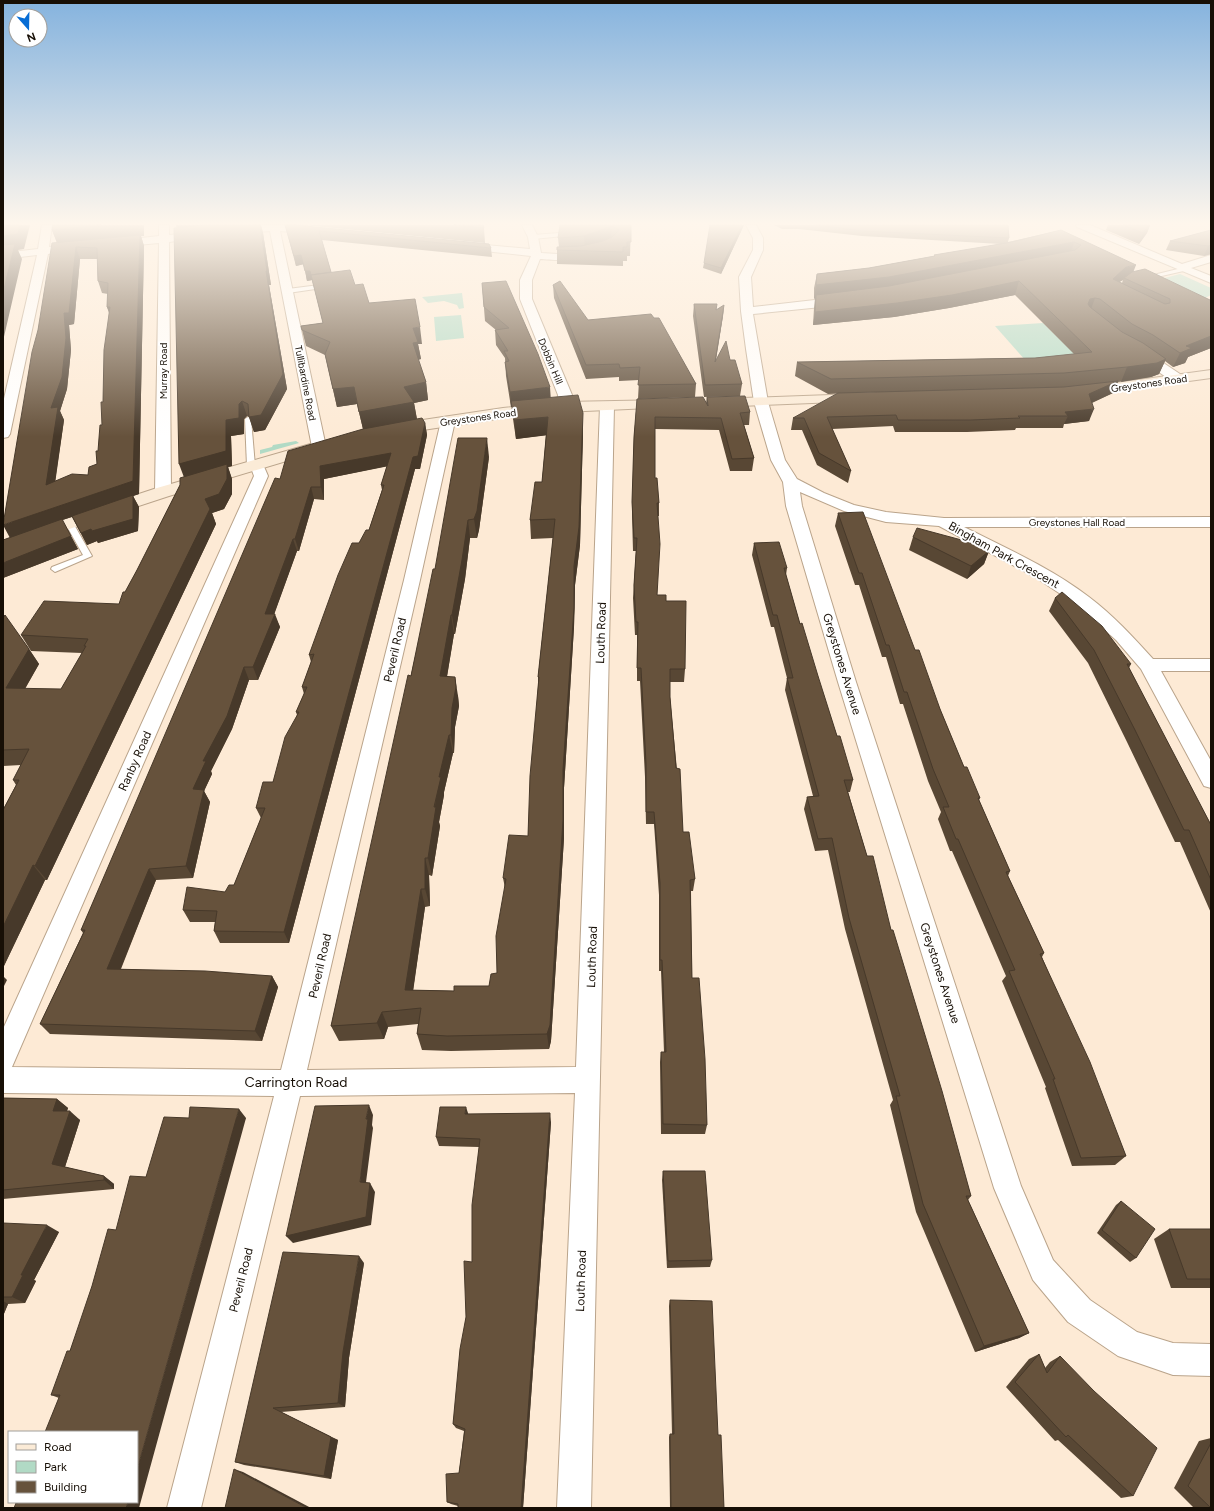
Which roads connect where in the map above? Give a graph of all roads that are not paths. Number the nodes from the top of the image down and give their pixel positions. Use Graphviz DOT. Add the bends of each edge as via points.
graph roads {
  1 [pos="33,296"];
  2 [pos="164,296"];
  3 [pos="289,296"];
  4 [pos="526,296"];
  5 [pos="746,296"];
  6 [pos="854,299"];
  7 [pos="747,311"];
  8 [pos="1129,348"];
  9 [pos="1211,374"];
  10 [pos="1178,379"];
  11 [pos="1075,392"];
  12 [pos="876,398"];
  13 [pos="761,402"];
  14 [pos="700,403"];
  15 [pos="678,404"];
  16 [pos="607,406"];
  17 [pos="564,407"];
  18 [pos="248,419"];
  19 [pos="448,421"];
  20 [pos="380,432"];
  21 [pos="3,434"];
  22 [pos="326,445"];
  23 [pos="254,466"];
  24 [pos="791,482"];
  25 [pos="163,492"];
  26 [pos="943,522"];
  27 [pos="1211,522"];
  28 [pos="69,523"];
  29 [pos="3,548"];
  30 [pos="56,569"];
  31 [pos="1148,665"];
  32 [pos="1211,665"];
  33 [pos="1211,780"];
  34 [pos="3,1058"];
  35 [pos="3,1080"];
  36 [pos="588,1080"];
  37 [pos="291,1083"];
  38 [pos="1211,1360"];
  39 [pos="184,1508"];
  40 [pos="574,1508"];
  1 -- 21 [label="street"];
  2 -- 25 [label="street, Murray Road"];
  3 -- 22 [label="street, Tullibardine Road"];
  4 -- 17 [label="street, Dobbin Hill" via="564,395"];
  5 -- 7 [label="street"];
  6 -- 7 [label="street"];
  7 -- 13 [label="street"];
  8 -- 10 [label="street" via="1142,353"];
  9 -- 10 [label="street, Greystones Road"];
  10 -- 11 [label="street, Greystones Road"];
  12 -- 13 [label="street"];
  13 -- 14 [label="street"];
  13 -- 24 [label="street" via="778,460"];
  15 -- 16 [label="street, Greystones Road"];
  16 -- 17 [label="street, Greystones Road"];
  16 -- 36 [label="street, Louth Road"];
  17 -- 19 [label="street, Greystones Road"];
  18 -- 23 [label="lane"];
  19 -- 20 [label="street, Greystones Road"];
  19 -- 37 [label="street, Peveril Road"];
  22 -- 23 [label="street"];
  23 -- 25 [label="street"];
  23 -- 34 [label="street, Ranby Road" via="261,476"];
  24 -- 26 [label="street, Bingham Park Crescent" via="849,508 886,517"];
  24 -- 38 [label="street, Greystones Avenue" via="794,506 847,682 1008,1188 1043,1270 1079,1311 1129,1345 1173,1359"];
  25 -- 28 [label="street"];
  26 -- 27 [label="street, Greystones Hall Road"];
  26 -- 31 [label="street, Bingham Park Crescent" via="1041,574 1084,602 1122,636"];
  28 -- 29 [label="street"];
  28 -- 30 [label="lane" via="88,556"];
  31 -- 32 [label="street"];
  31 -- 33 [label="street, Bingham Park Crescent"];
  35 -- 37 [label="street, Carrington Road"];
  36 -- 37 [label="street, Carrington Road"];
  36 -- 40 [label="street, Louth Road"];
  37 -- 39 [label="street, Peveril Road"];
}
